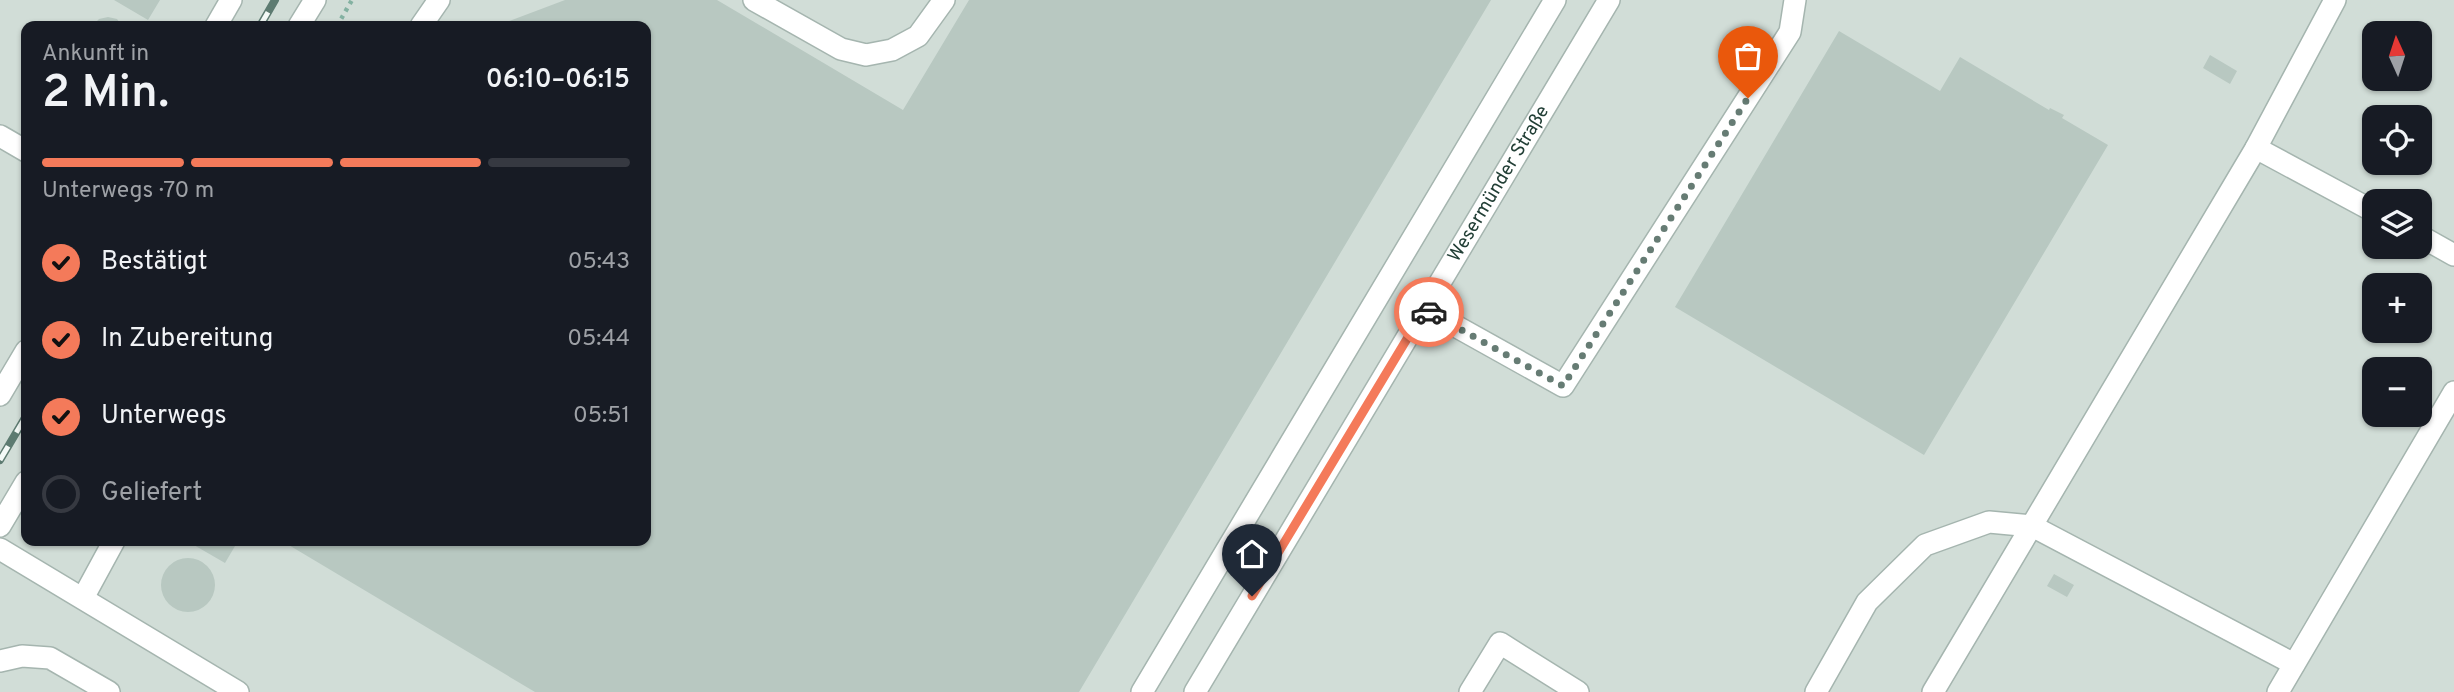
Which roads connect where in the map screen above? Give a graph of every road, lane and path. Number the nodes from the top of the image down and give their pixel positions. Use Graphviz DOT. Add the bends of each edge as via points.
graph roads {
  1 [pos="232,0"];
  2 [pos="315,0"];
  3 [pos="352,0"];
  4 [pos="439,0"];
  5 [pos="754,0"];
  6 [pos="944,0"];
  7 [pos="1555,0"];
  8 [pos="1609,0"];
  9 [pos="1795,0"];
  10 [pos="2335,0"];
  11 [pos="219,21"];
  12 [pos="302,21"];
  13 [pos="340,21"];
  14 [pos="424,21"];
  15 [pos="0,136"];
  16 [pos="21,148"];
  17 [pos="2256,148"];
  18 [pos="2362,205"];
  19 [pos="2432,243"];
  20 [pos="2454,255"];
  21 [pos="1425,309"];
  22 [pos="21,359"];
  23 [pos="2454,392"];
  24 [pos="0,395"];
  25 [pos="21,490"];
  26 [pos="0,526"];
  27 [pos="2032,526"];
  28 [pos="111,546"];
  29 [pos="0,549"];
  30 [pos="83,597"];
  31 [pos="0,662"];
  32 [pos="2294,664"];
  33 [pos="109,692"];
  34 [pos="239,692"];
  35 [pos="1142,692"];
  36 [pos="1195,692"];
  37 [pos="1470,692"];
  38 [pos="1578,692"];
  39 [pos="1816,692"];
  40 [pos="1933,692"];
  41 [pos="2278,692"];
  1 -- 11 [label="street"];
  2 -- 12 [label="street"];
  3 -- 13 [label="path"];
  4 -- 14 [label="street"];
  5 -- 6 [label="street" via="841,49 866,55 892,50 918,36"];
  7 -- 35 [label="street"];
  8 -- 21 [label="street, Wesermünder Straße"];
  9 -- 21 [label="street" via="1790,32 1563,386"];
  10 -- 17 [label="street"];
  15 -- 16 [label="street"];
  17 -- 18 [label="street"];
  17 -- 27 [label="street"];
  19 -- 20 [label="street"];
  21 -- 36 [label="street, Wesermünder Straße"];
  22 -- 24 [label="street"];
  23 -- 32 [label="street"];
  25 -- 26 [label="street"];
  27 -- 32 [label="street"];
  27 -- 39 [label="street" via="1989,522 1925,545 1867,602"];
  27 -- 40 [label="street"];
  28 -- 30 [label="street"];
  29 -- 30 [label="street"];
  30 -- 34 [label="street"];
  31 -- 33 [label="street" via="22,656 50,658"];
  32 -- 41 [label="street"];
  37 -- 38 [label="street" via="1500,643"];
}
